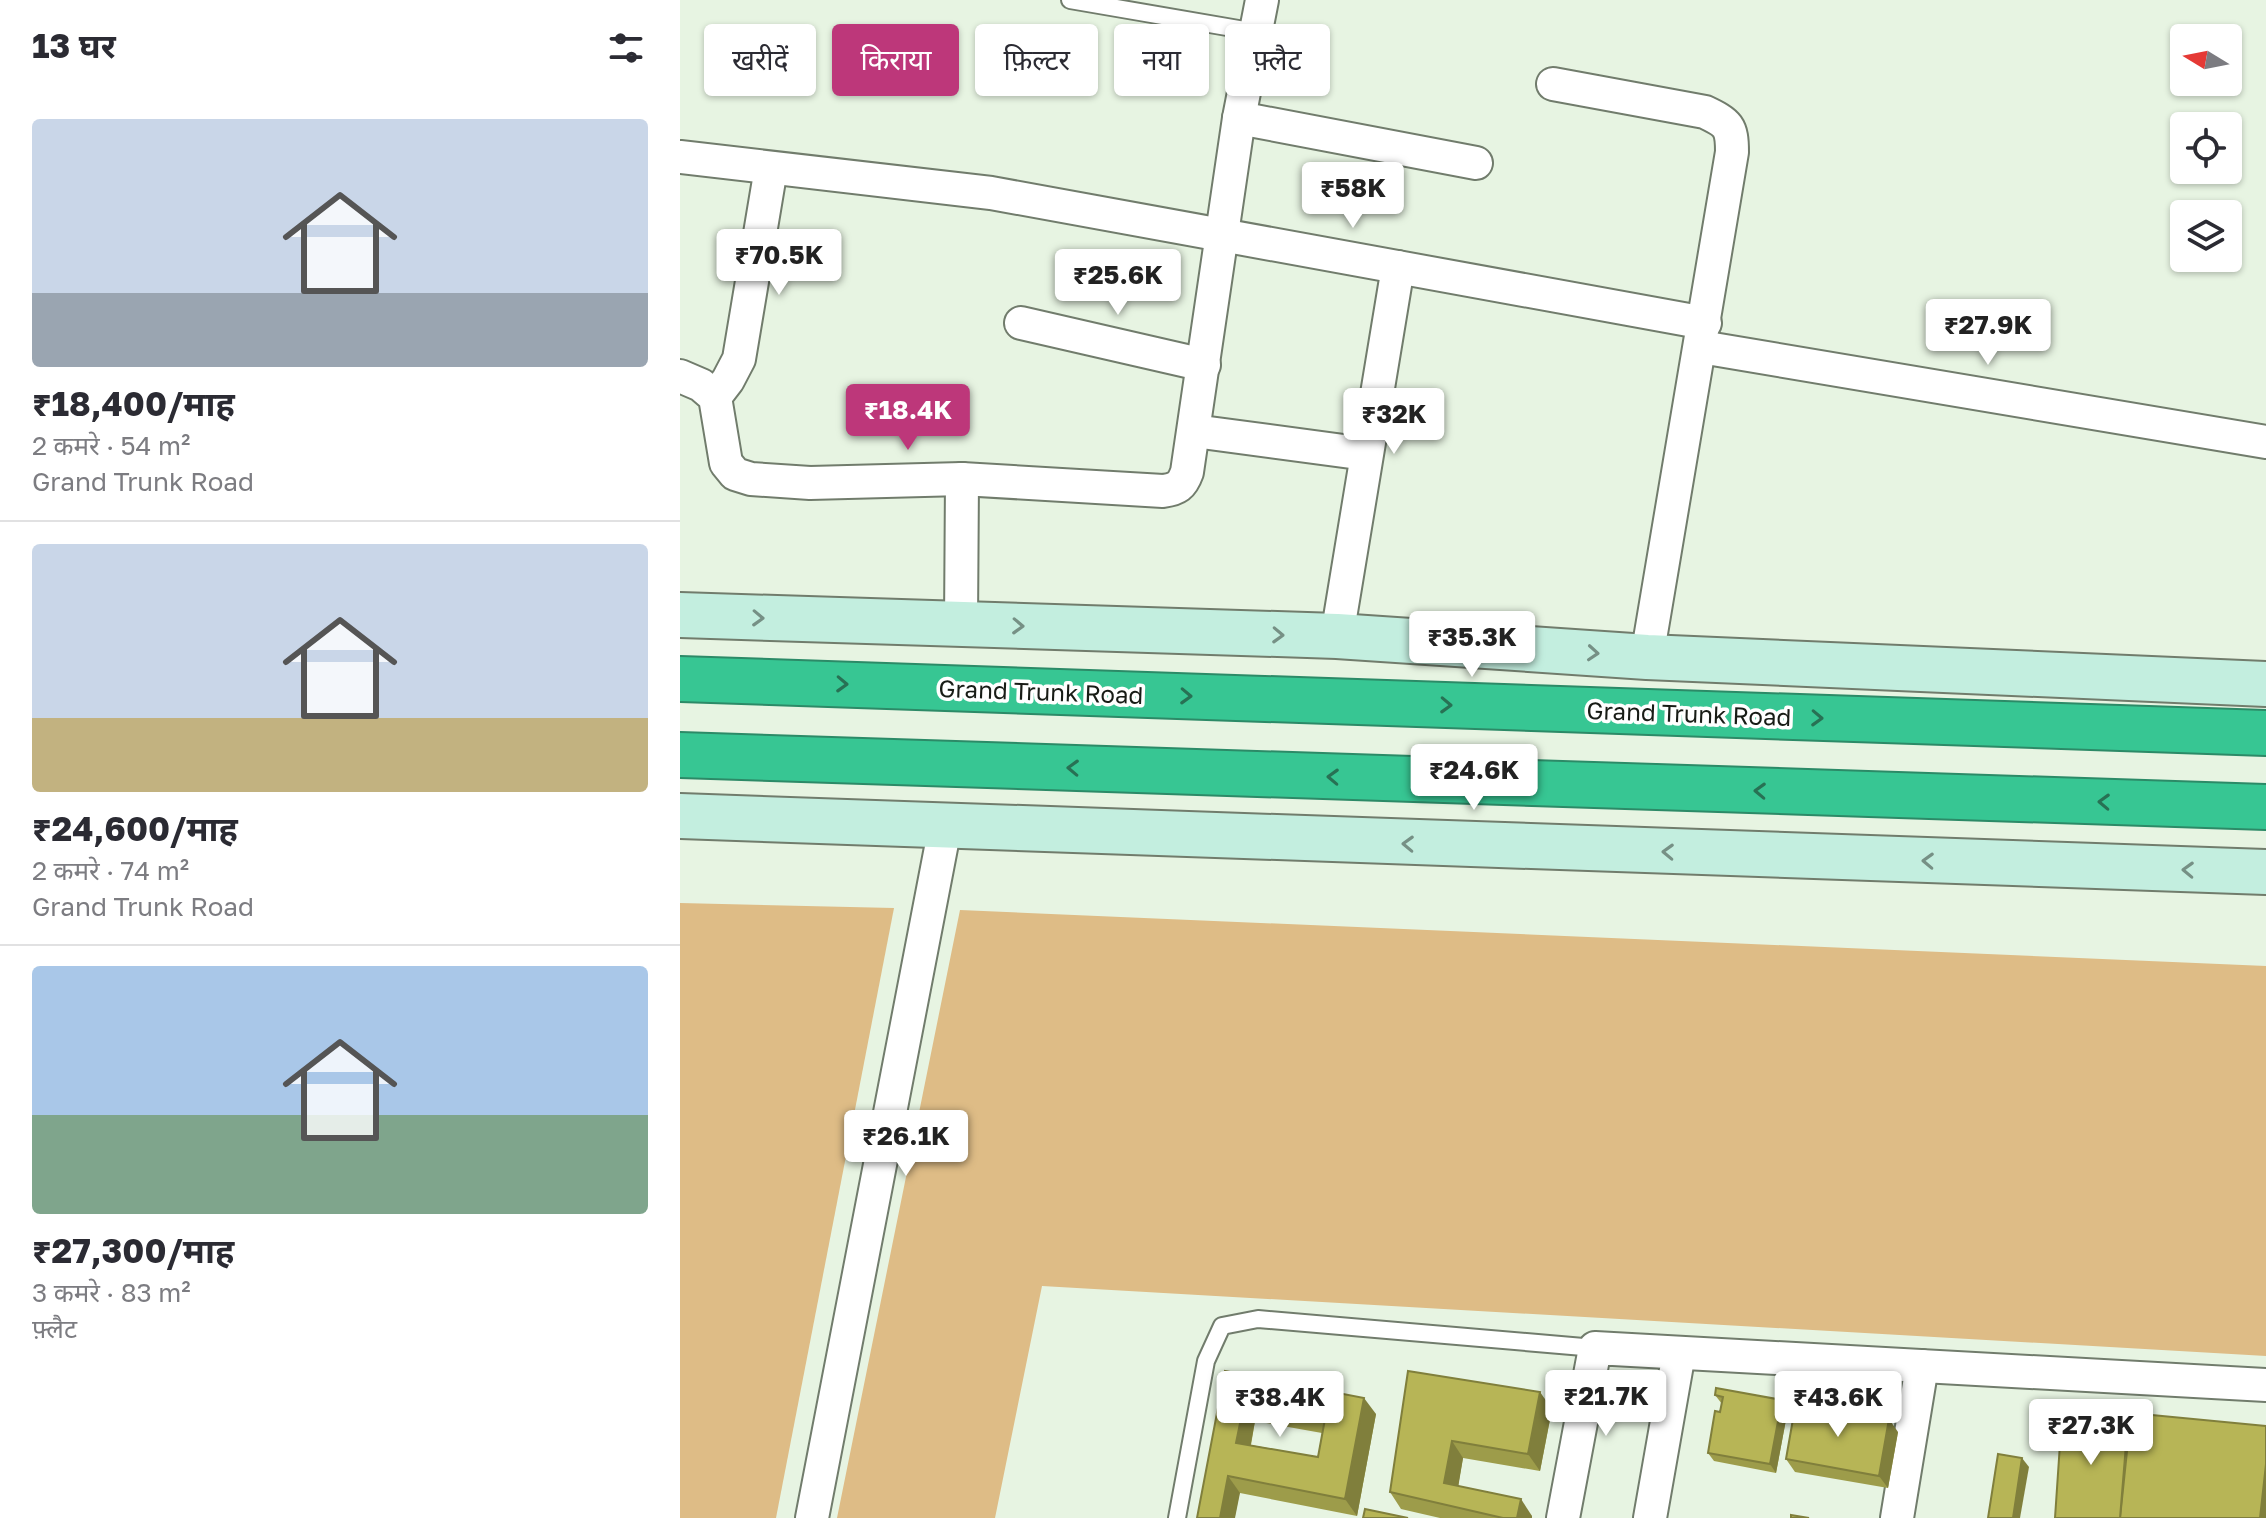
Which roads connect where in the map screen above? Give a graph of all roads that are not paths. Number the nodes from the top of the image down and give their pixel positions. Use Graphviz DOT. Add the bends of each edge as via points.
graph roads {
  1 [pos="1070,0"];
  2 [pos="1262,0"];
  3 [pos="1258,24"];
  4 [pos="1225,27"];
  5 [pos="1553,84"];
  6 [pos="1243,96"];
  7 [pos="1239,118"];
  8 [pos="680,157"];
  9 [pos="1476,163"];
  10 [pos="771,168"];
  11 [pos="1223,236"];
  12 [pos="1398,267"];
  13 [pos="1021,323"];
  14 [pos="1703,335"];
  15 [pos="1204,365"];
  16 [pos="680,376"];
  17 [pos="715,397"];
  18 [pos="1194,431"];
  19 [pos="2266,442"];
  20 [pos="1366,454"];
  21 [pos="962,479"];
  22 [pos="680,615"];
  23 [pos="961,624"];
  24 [pos="1337,636"];
  25 [pos="1647,657"];
  26 [pos="680,679"];
  27 [pos="2266,684"];
  28 [pos="2266,733"];
  29 [pos="680,755"];
  30 [pos="2266,807"];
  31 [pos="680,816"];
  32 [pos="945,827"];
  33 [pos="2266,872"];
  34 [pos="1595,1348"];
  35 [pos="1679,1353"];
  36 [pos="1922,1366"];
  37 [pos="2266,1385"];
  38 [pos="812,1518"];
  39 [pos="1177,1518"];
  40 [pos="1563,1518"];
  41 [pos="1650,1518"];
  42 [pos="1897,1518"];
  1 -- 4 [label="lane"];
  2 -- 3 [label="street"];
  5 -- 14 [label="street" via="1705,112 1732,133"];
  6 -- 7 [label="street"];
  7 -- 9 [label="street"];
  7 -- 11 [label="street"];
  8 -- 10 [label="street"];
  10 -- 11 [label="street" via="991,193"];
  10 -- 17 [label="street" via="739,359"];
  11 -- 12 [label="street"];
  11 -- 15 [label="street"];
  12 -- 14 [label="street"];
  12 -- 20 [label="street"];
  13 -- 15 [label="street"];
  14 -- 19 [label="street"];
  14 -- 25 [label="street"];
  15 -- 18 [label="street"];
  16 -- 17 [label="street"];
  17 -- 21 [label="street" via="726,463 735,474 810,483"];
  18 -- 20 [label="street"];
  18 -- 21 [label="street" via="1187,472 1175,489"];
  20 -- 24 [label="street"];
  21 -- 23 [label="street"];
  22 -- 23 [label="street, one-way"];
  23 -- 24 [label="street, one-way"];
  24 -- 25 [label="street, one-way"];
  25 -- 27 [label="street"];
  26 -- 28 [label="highway, Grand Trunk Road, one-way"];
  30 -- 29 [label="highway, one-way"];
  31 -- 32 [label="street"];
  33 -- 32 [label="street, one-way"];
  32 -- 38 [label="street"];
  34 -- 35 [label="street"];
  34 -- 39 [label="lane" via="1258,1319 1222,1326 1206,1361"];
  34 -- 40 [label="street"];
  35 -- 36 [label="street"];
  35 -- 41 [label="street"];
  36 -- 37 [label="street"];
  36 -- 42 [label="street"];
}
